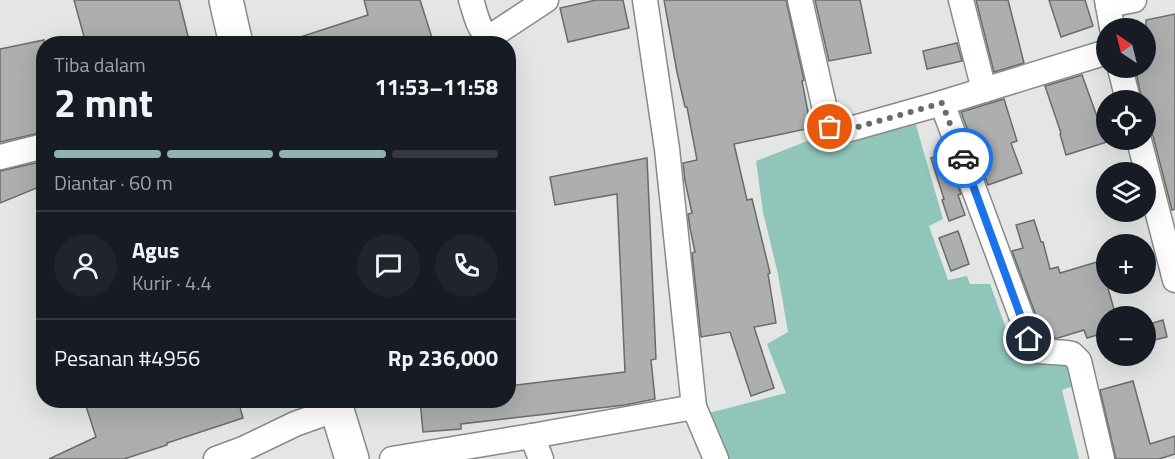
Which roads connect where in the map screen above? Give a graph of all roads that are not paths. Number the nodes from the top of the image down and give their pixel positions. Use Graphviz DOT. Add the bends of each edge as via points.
graph roads {
  1 [pos="226,0"];
  2 [pos="471,0"];
  3 [pos="546,0"];
  4 [pos="645,0"];
  5 [pos="800,0"];
  6 [pos="961,0"];
  7 [pos="1134,0"];
  8 [pos="1108,2"];
  9 [pos="1110,18"];
  10 [pos="234,36"];
  11 [pos="1096,55"];
  12 [pos="984,90"];
  13 [pos="942,103"];
  14 [pos="36,148"];
  15 [pos="1141,150"];
  16 [pos="0,157"];
  17 [pos="1175,280"];
  18 [pos="694,406"];
  19 [pos="329,408"];
  20 [pos="336,408"];
  21 [pos="532,436"];
  22 [pos="244,454"];
  23 [pos="451,455"];
  24 [pos="216,459"];
  25 [pos="352,459"];
  26 [pos="392,459"];
  27 [pos="541,459"];
  28 [pos="716,459"];
  29 [pos="1102,459"];
  1 -- 10 [label="street"];
  2 -- 3 [label="street" via="480,27 490,34"];
  4 -- 18 [label="street" via="667,149"];
  5 -- 13 [label="street" via="832,131 837,133"];
  6 -- 12 [label="street"];
  7 -- 8 [label="street"];
  8 -- 9 [label="street"];
  11 -- 12 [label="street"];
  12 -- 13 [label="street"];
  13 -- 29 [label="street" via="1033,348 1067,352 1078,361"];
  14 -- 16 [label="street"];
  15 -- 17 [label="street"];
  18 -- 21 [label="street"];
  18 -- 28 [label="street"];
  19 -- 22 [label="street"];
  20 -- 25 [label="street"];
  21 -- 23 [label="street"];
  21 -- 27 [label="street"];
  22 -- 24 [label="street"];
  23 -- 26 [label="street"];
}
